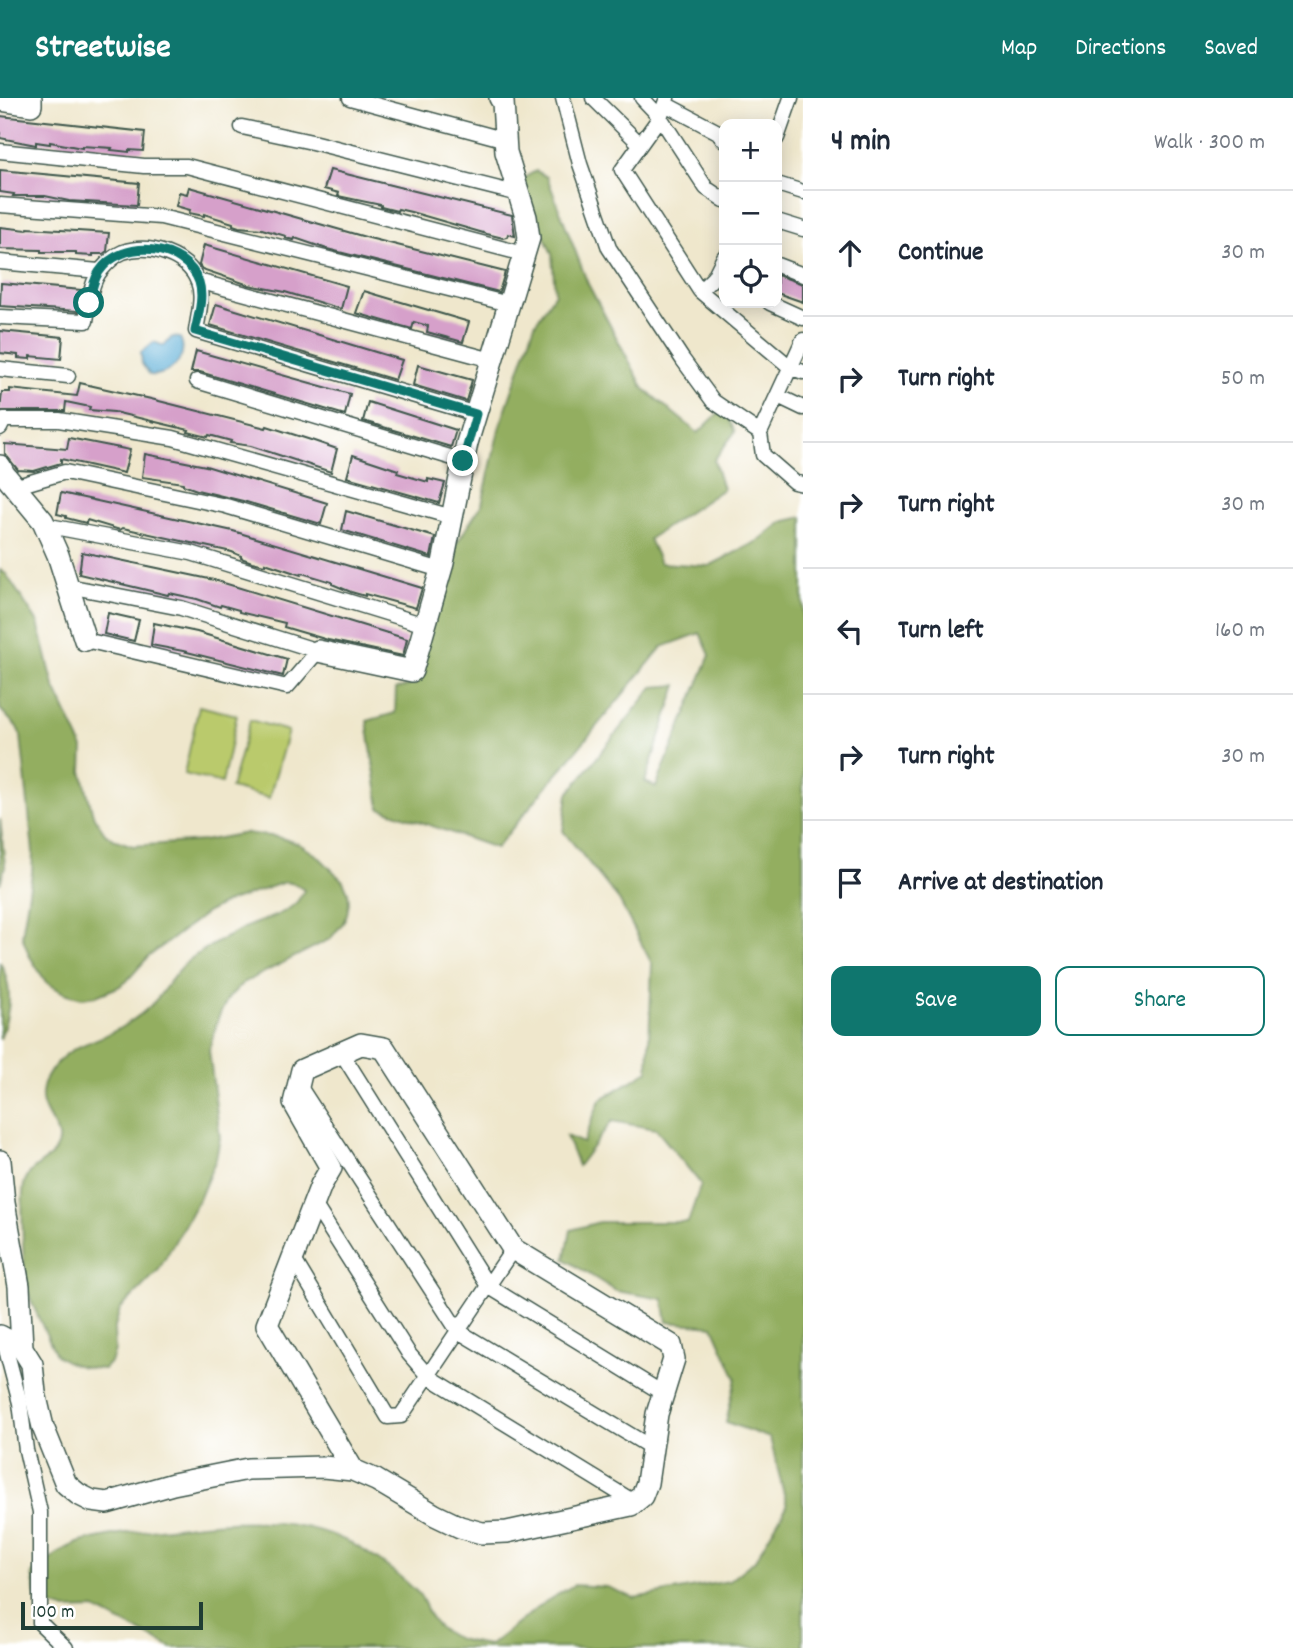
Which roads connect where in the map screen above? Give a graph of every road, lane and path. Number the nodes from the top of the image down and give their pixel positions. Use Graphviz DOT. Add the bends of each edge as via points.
graph roads {
  1 [pos="31,98"];
  2 [pos="349,98"];
  3 [pos="500,98"];
  4 [pos="563,98"];
  5 [pos="593,98"];
  6 [pos="642,98"];
  7 [pos="791,98"];
  8 [pos="0,100"];
  9 [pos="664,106"];
  10 [pos="782,124"];
  11 [pos="242,127"];
  12 [pos="719,133"];
  13 [pos="506,140"];
  14 [pos="640,145"];
  15 [pos="0,151"];
  16 [pos="782,186"];
  17 [pos="803,192"];
  18 [pos="519,194"];
  19 [pos="719,197"];
  20 [pos="0,205"];
  21 [pos="782,223"];
  22 [pos="803,229"];
  23 [pos="524,254"];
  24 [pos="0,262"];
  25 [pos="782,267"];
  26 [pos="99,271"];
  27 [pos="803,275"];
  28 [pos="719,279"];
  29 [pos="198,281"];
  30 [pos="700,291"];
  31 [pos="509,304"];
  32 [pos="781,308"];
  33 [pos="0,317"];
  34 [pos="803,318"];
  35 [pos="803,340"];
  36 [pos="492,360"];
  37 [pos="0,369"];
  38 [pos="796,370"];
  39 [pos="68,376"];
  40 [pos="197,381"];
  41 [pos="778,396"];
  42 [pos="803,408"];
  43 [pos="476,414"];
  44 [pos="0,428"];
  45 [pos="760,433"];
  46 [pos="463,461"];
  47 [pos="0,466"];
  48 [pos="803,484"];
  49 [pos="14,487"];
  50 [pos="452,517"];
  51 [pos="44,525"];
  52 [pos="441,570"];
  53 [pos="68,586"];
  54 [pos="425,625"];
  55 [pos="85,640"];
  56 [pos="318,651"];
  57 [pos="341,1052"];
  58 [pos="298,1084"];
  59 [pos="0,1161"];
  60 [pos="314,1204"];
  61 [pos="513,1248"];
  62 [pos="293,1258"];
  63 [pos="488,1286"];
  64 [pos="458,1331"];
  65 [pos="1,1337"];
  66 [pos="22,1348"];
  67 [pos="428,1376"];
  68 [pos="663,1394"];
  69 [pos="652,1448"];
  70 [pos="353,1470"];
  71 [pos="635,1502"];
  72 [pos="66,1648"];
  1 -- 8 [label="street" via="31,105"];
  2 -- 13 [label="street"];
  3 -- 13 [label="street"];
  4 -- 45 [label="street" via="609,248 713,401"];
  5 -- 14 [label="street"];
  6 -- 9 [label="street"];
  7 -- 10 [label="street"];
  9 -- 12 [label="street"];
  9 -- 14 [label="street"];
  9 -- 19 [label="street" via="706,188"];
  11 -- 18 [label="street"];
  13 -- 18 [label="street"];
  14 -- 30 [label="street" via="622,170"];
  15 -- 23 [label="street" via="187,166"];
  16 -- 17 [label="street"];
  18 -- 23 [label="street" via="529,238"];
  20 -- 31 [label="street" via="161,217"];
  21 -- 22 [label="street"];
  23 -- 31 [label="street"];
  24 -- 26 [label="street"];
  25 -- 27 [label="street"];
  26 -- 29 [label="street" via="121,253 150,250 185,262"];
  26 -- 33 [label="street" via="86,321"];
  28 -- 30 [label="street"];
  29 -- 36 [label="street"];
  29 -- 43 [label="street" via="195,331"];
  30 -- 38 [label="street"];
  31 -- 36 [label="street"];
  32 -- 34 [label="street"];
  35 -- 38 [label="street"];
  36 -- 43 [label="street"];
  37 -- 39 [label="street"];
  38 -- 41 [label="street"];
  40 -- 46 [label="street"];
  41 -- 42 [label="street"];
  41 -- 45 [label="street"];
  43 -- 46 [label="street"];
  44 -- 50 [label="street" via="4,421 59,420 173,438"];
  45 -- 48 [label="street" via="763,455 794,482"];
  46 -- 50 [label="street"];
  47 -- 49 [label="street"];
  49 -- 51 [label="street"];
  49 -- 52 [label="street" via="65,472 226,506"];
  50 -- 52 [label="street"];
  51 -- 53 [label="street"];
  51 -- 54 [label="street" via="191,553"];
  52 -- 54 [label="street"];
  53 -- 55 [label="street"];
  53 -- 56 [label="street" via="181,608"];
  54 -- 56 [label="street" via="412,671"];
  55 -- 56 [label="street" via="287,687"];
  57 -- 58 [label="street" via="302,1070"];
  57 -- 61 [label="street" via="361,1044 383,1048"];
  57 -- 63 [label="street"];
  58 -- 60 [label="street" via="294,1103 331,1168"];
  58 -- 64 [label="street"];
  59 -- 66 [label="street" via="19,1286"];
  60 -- 62 [label="street"];
  60 -- 67 [label="street" via="409,1354"];
  61 -- 63 [label="street"];
  61 -- 68 [label="street" via="671,1345 674,1359"];
  62 -- 67 [label="street" via="388,1417 401,1416"];
  62 -- 70 [label="street" via="267,1325"];
  63 -- 64 [label="street"];
  63 -- 68 [label="street"];
  64 -- 67 [label="street"];
  64 -- 69 [label="street"];
  65 -- 66 [label="street"];
  65 -- 72 [label="street" via="20,1403 40,1512 40,1623"];
  66 -- 70 [label="street" via="32,1364 43,1427 66,1484 92,1501 107,1503 248,1469"];
  67 -- 71 [label="street"];
  68 -- 69 [label="street"];
  69 -- 71 [label="street" via="647,1483"];
  70 -- 71 [label="street" via="435,1515 482,1533 508,1532"];
}
